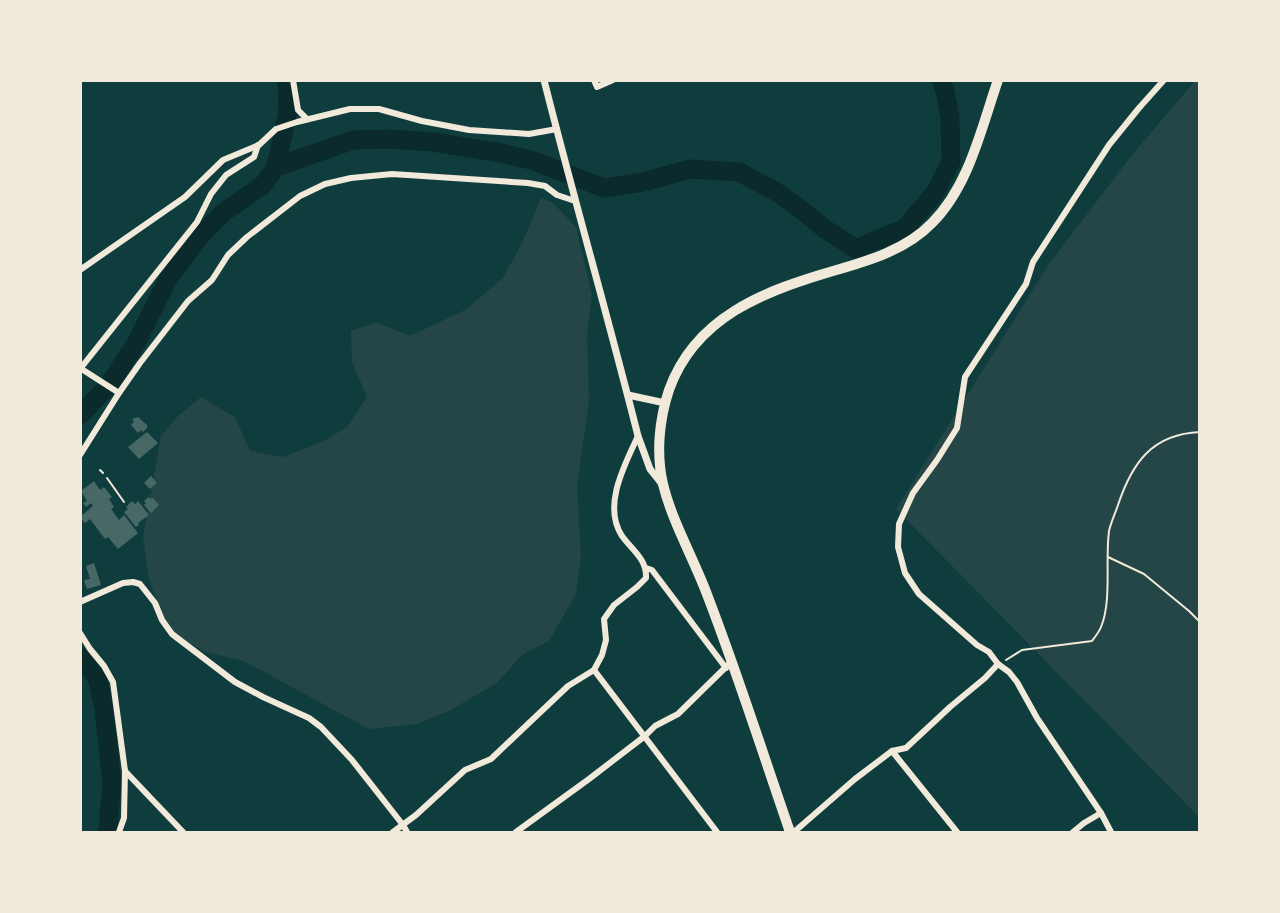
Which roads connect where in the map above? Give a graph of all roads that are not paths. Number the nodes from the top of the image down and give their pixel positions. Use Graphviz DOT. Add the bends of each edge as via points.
graph roads {
  1 [pos="293,80"];
  2 [pos="544,80"];
  3 [pos="594,80"];
  4 [pos="613,80"];
  5 [pos="998,80"];
  6 [pos="1164,80"];
  7 [pos="307,119"];
  8 [pos="557,129"];
  9 [pos="259,145"];
  10 [pos="574,197"];
  11 [pos="82,267"];
  12 [pos="81,369"];
  13 [pos="119,393"];
  14 [pos="628,395"];
  15 [pos="665,403"];
  16 [pos="638,436"];
  17 [pos="80,455"];
  18 [pos="663,484"];
  19 [pos="646,568"];
  20 [pos="80,602"];
  21 [pos="80,634"];
  22 [pos="998,664"];
  23 [pos="729,665"];
  24 [pos="594,670"];
  25 [pos="645,736"];
  26 [pos="892,751"];
  27 [pos="125,771"];
  28 [pos="1101,813"];
  29 [pos="403,825"];
  30 [pos="119,832"];
  31 [pos="183,832"];
  32 [pos="393,832"];
  33 [pos="407,832"];
  34 [pos="516,832"];
  35 [pos="717,832"];
  36 [pos="792,832"];
  37 [pos="957,832"];
  38 [pos="1073,832"];
  39 [pos="1111,832"];
  1 -- 7 [label="street" via="298,110"];
  2 -- 8 [label="street"];
  3 -- 4 [label="street" via="597,87"];
  5 -- 15 [label="main road" via="966,171 931,225 886,253 777,289 733,311 709,328 691,351"];
  6 -- 22 [label="street" via="1109,145 1033,262 1026,284 965,377 957,428 913,493 899,524 898,547 905,573 919,594"];
  7 -- 8 [label="street" via="350,109 379,109 469,130 529,134"];
  7 -- 9 [label="street" via="276,129"];
  8 -- 10 [label="street"];
  9 -- 11 [label="street" via="223,160 185,197"];
  9 -- 12 [label="street" via="254,157 226,175 197,222"];
  10 -- 13 [label="street" via="528,183 392,174 325,184 300,196 228,255"];
  10 -- 14 [label="street"];
  12 -- 13 [label="street"];
  13 -- 17 [label="street"];
  14 -- 15 [label="street"];
  14 -- 16 [label="street"];
  15 -- 18 [label="main road" via="659,451"];
  16 -- 18 [label="street" via="650,469"];
  16 -- 19 [label="street" via="622,470 615,515 616,526"];
  18 -- 23 [label="main road"];
  19 -- 23 [label="street" via="652,569"];
  19 -- 24 [label="street" via="646,578 614,605 604,620 606,640"];
  20 -- 29 [label="street" via="123,583 140,584 173,634 235,682 321,727"];
  21 -- 27 [label="street" via="113,682"];
  22 -- 26 [label="street" via="906,748"];
  22 -- 28 [label="street" via="1017,682"];
  23 -- 25 [label="street" via="678,714"];
  23 -- 36 [label="main road"];
  24 -- 25 [label="street"];
  24 -- 29 [label="street" via="568,686 491,759 465,770"];
  25 -- 34 [label="street"];
  25 -- 35 [label="street"];
  26 -- 36 [label="street"];
  26 -- 37 [label="street"];
  27 -- 30 [label="street" via="124,818"];
  27 -- 31 [label="street"];
  28 -- 38 [label="street"];
  28 -- 39 [label="street"];
  29 -- 32 [label="street"];
  29 -- 33 [label="street"];
}
